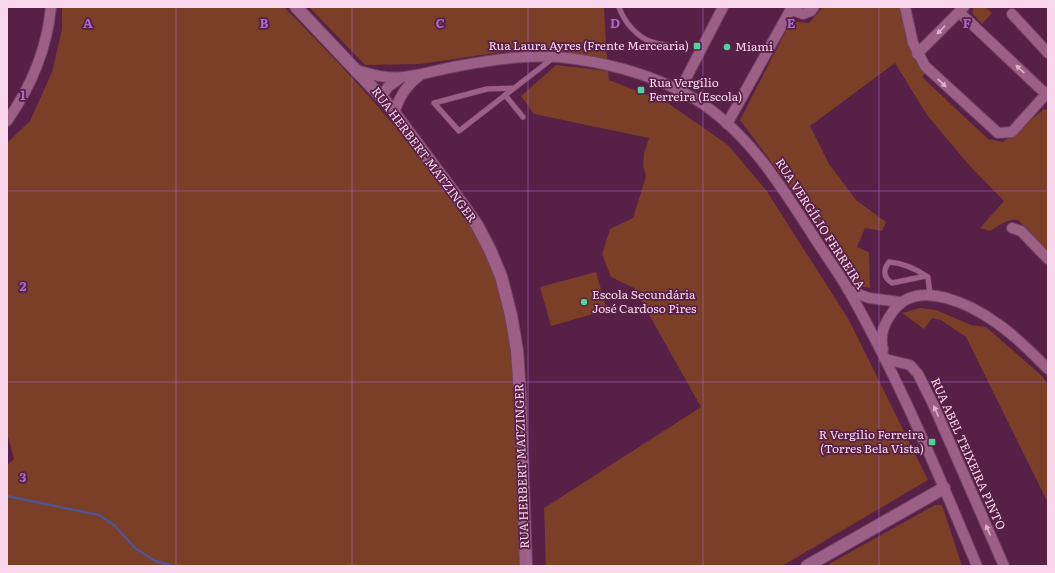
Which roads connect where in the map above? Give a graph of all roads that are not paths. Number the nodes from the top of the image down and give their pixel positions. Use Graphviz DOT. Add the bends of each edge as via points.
graph roads {
  1 [pos="51,7"];
  2 [pos="296,7"];
  3 [pos="619,7"];
  4 [pos="723,7"];
  5 [pos="792,7"];
  6 [pos="814,7"];
  7 [pos="905,7"];
  8 [pos="962,10"];
  9 [pos="1012,14"];
  10 [pos="672,46"];
  11 [pos="1048,53"];
  12 [pos="917,54"];
  13 [pos="553,57"];
  14 [pos="357,70"];
  15 [pos="420,74"];
  16 [pos="399,79"];
  17 [pos="514,88"];
  18 [pos="679,92"];
  19 [pos="1047,94"];
  20 [pos="505,95"];
  21 [pos="381,97"];
  22 [pos="394,113"];
  23 [pos="522,117"];
  24 [pos="7,121"];
  25 [pos="727,124"];
  26 [pos="1012,228"];
  27 [pos="1048,259"];
  28 [pos="926,276"];
  29 [pos="848,290"];
  30 [pos="930,295"];
  31 [pos="900,302"];
  32 [pos="885,359"];
  33 [pos="1048,369"];
  34 [pos="944,488"];
  35 [pos="820,563"];
  36 [pos="526,566"];
  37 [pos="807,566"];
  38 [pos="977,566"];
  39 [pos="1004,566"];
  1 -- 24 [label="street" via="46,39 34,76"];
  2 -- 14 [label="street, RUA HERBERT MATZINGER"];
  3 -- 10 [label="lane" via="621,14 640,36 650,42"];
  4 -- 18 [label="street"];
  5 -- 6 [label="street" via="803,14"];
  5 -- 25 [label="street"];
  7 -- 12 [label="street"];
  8 -- 12 [label="street, one-way"];
  19 -- 8 [label="street, one-way"];
  9 -- 11 [label="street"];
  12 -- 19 [label="street, one-way" via="925,66 998,133 1012,132"];
  13 -- 15 [label="street, RUA VERGÍLIO FERREIRA" via="534,56 486,61"];
  13 -- 17 [label="lane"];
  13 -- 18 [label="street, RUA VERGÍLIO FERREIRA" via="574,58 630,70"];
  14 -- 16 [label="street, RUA VERGÍLIO FERREIRA" via="373,76"];
  14 -- 21 [label="street, RUA HERBERT MATZINGER"];
  15 -- 16 [label="street, RUA VERGÍLIO FERREIRA"];
  15 -- 22 [label="street" via="407,85 399,97"];
  16 -- 21 [label="street, RUA VERGÍLIO FERREIRA" via="388,87"];
  17 -- 20 [label="lane"];
  17 -- 20 [label="lane" via="487,89 434,102 459,131"];
  18 -- 25 [label="street, RUA VERGÍLIO FERREIRA" via="694,99"];
  20 -- 23 [label="lane"];
  21 -- 22 [label="street, RUA HERBERT MATZINGER"];
  22 -- 36 [label="street, RUA HERBERT MATZINGER" via="478,225 500,276 511,315 519,379"];
  25 -- 29 [label="street, RUA VERGÍLIO FERREIRA" via="771,170"];
  26 -- 27 [label="street" via="1021,231"];
  28 -- 28 [label="lane" via="900,262 889,262 884,274 892,283"];
  28 -- 30 [label="lane"];
  29 -- 31 [label="street" via="869,298"];
  29 -- 32 [label="street, RUA VERGÍLIO FERREIRA"];
  30 -- 31 [label="street"];
  30 -- 33 [label="street" via="936,294 950,299 998,323"];
  31 -- 32 [label="street" via="889,316 880,340"];
  32 -- 34 [label="street"];
  39 -- 32 [label="street, RUA ABEL TEIXEIRA PINTO, one-way" via="918,374 910,365"];
  34 -- 35 [label="street"];
  34 -- 38 [label="street"];
  35 -- 37 [label="street"];
}
